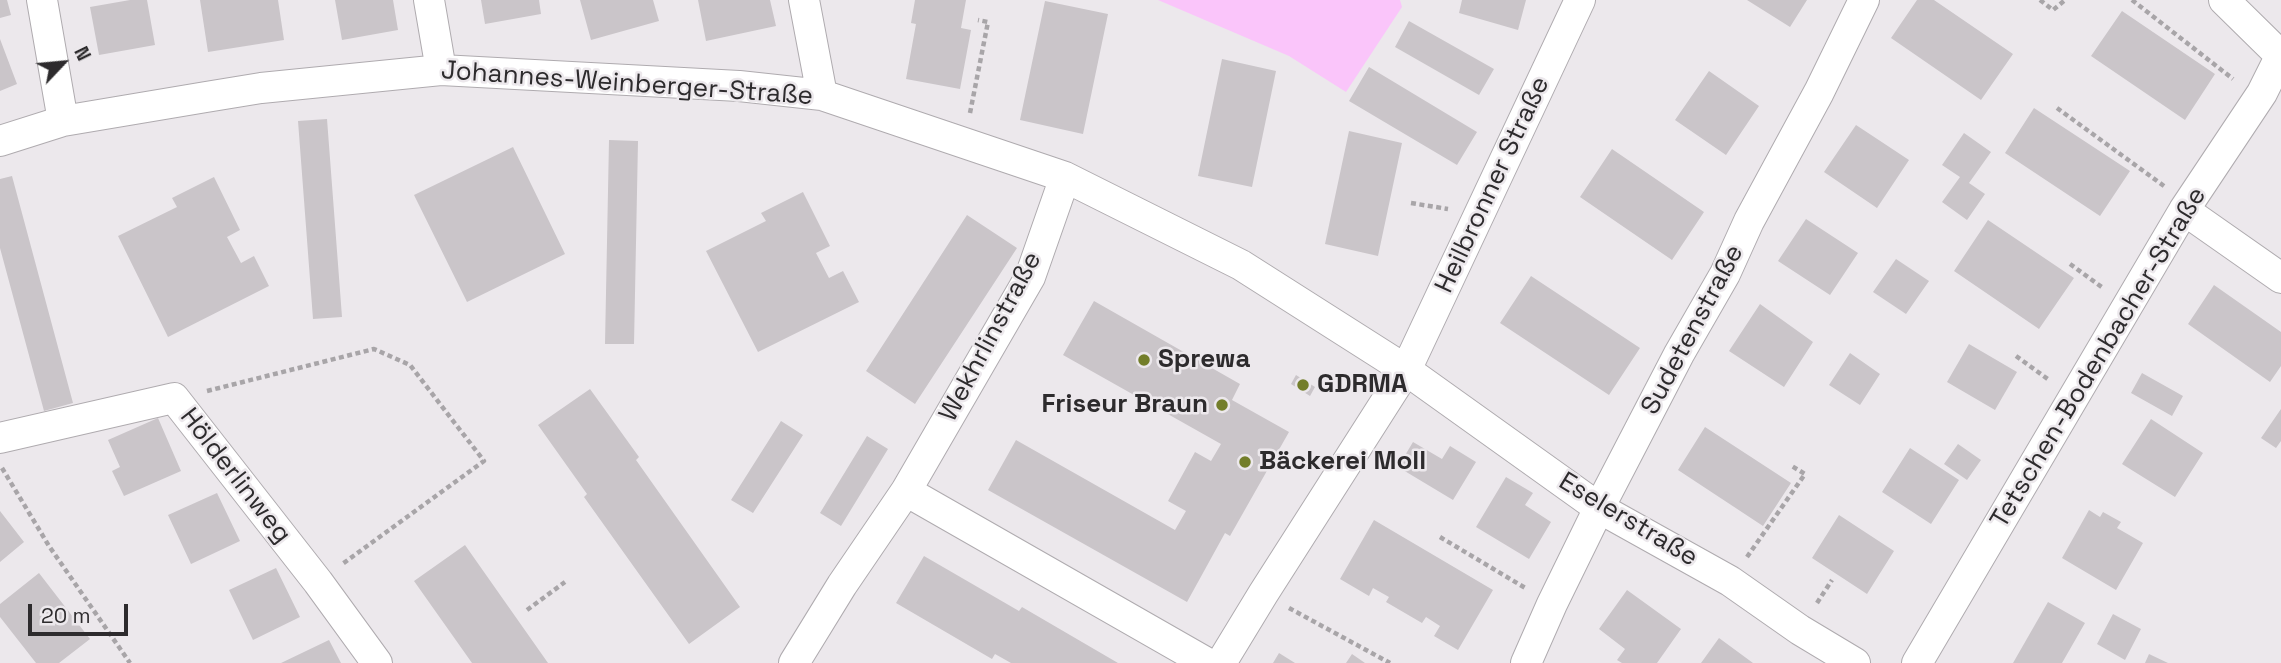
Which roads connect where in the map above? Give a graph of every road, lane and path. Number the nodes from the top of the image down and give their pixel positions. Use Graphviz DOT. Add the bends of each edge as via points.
graph roads {
  1 [pos="42,0"];
  2 [pos="429,0"];
  3 [pos="804,0"];
  4 [pos="1580,0"];
  5 [pos="1864,0"];
  6 [pos="2040,0"];
  7 [pos="2065,0"];
  8 [pos="2132,0"];
  9 [pos="2224,0"];
  10 [pos="978,20"];
  11 [pos="2281,55"];
  12 [pos="441,70"];
  13 [pos="822,95"];
  14 [pos="2258,98"];
  15 [pos="2057,108"];
  16 [pos="63,121"];
  17 [pos="0,141"];
  18 [pos="964,143"];
  19 [pos="1065,177"];
  20 [pos="2186,207"];
  21 [pos="2070,264"];
  22 [pos="2281,278"];
  23 [pos="2127,306"];
  24 [pos="2016,356"];
  25 [pos="1406,370"];
  26 [pos="2073,397"];
  27 [pos="174,398"];
  28 [pos="0,438"];
  29 [pos="0,465"];
  30 [pos="1790,465"];
  31 [pos="906,491"];
  32 [pos="1599,508"];
  33 [pos="1440,537"];
  34 [pos="1730,581"];
  35 [pos="318,582"];
  36 [pos="565,582"];
  37 [pos="1262,594"];
  38 [pos="1552,604"];
  39 [pos="527,610"];
  40 [pos="130,663"];
  41 [pos="377,663"];
  42 [pos="794,663"];
  43 [pos="1207,663"];
  44 [pos="1221,663"];
  45 [pos="1390,663"];
  46 [pos="1526,663"];
  47 [pos="1855,663"];
  48 [pos="1917,663"];
  1 -- 16 [label="street"];
  2 -- 12 [label="street"];
  3 -- 13 [label="street"];
  4 -- 25 [label="street, Heilbronner Straße"];
  5 -- 32 [label="street, Sudetenstraße"];
  6 -- 7 [label="path" via="2053,10"];
  8 -- 14 [label="path"];
  9 -- 11 [label="street"];
  10 -- 18 [label="path" via="988,22"];
  11 -- 14 [label="street, Tetschen-Bodenbacher-Straße"];
  12 -- 13 [label="street, Johannes-Weinberger-Straße" via="739,86"];
  12 -- 16 [label="street, Johannes-Weinberger-Straße" via="261,89"];
  13 -- 18 [label="street, Johannes-Weinberger-Straße"];
  14 -- 20 [label="street, Tetschen-Bodenbacher-Straße"];
  15 -- 20 [label="path"];
  16 -- 17 [label="street, Johannes-Weinberger-Straße"];
  18 -- 19 [label="street, Johannes-Weinberger-Straße"];
  19 -- 25 [label="street, Johannes-Weinberger-Straße" via="1241,265"];
  19 -- 31 [label="street, Wekhrlinstraße" via="1030,277"];
  20 -- 22 [label="street"];
  20 -- 23 [label="street, Tetschen-Bodenbacher-Straße"];
  21 -- 23 [label="path"];
  23 -- 26 [label="street, Tetschen-Bodenbacher-Straße"];
  24 -- 26 [label="path"];
  25 -- 32 [label="street, Eselerstraße"];
  25 -- 37 [label="street, Heilbronner Straße"];
  26 -- 48 [label="street, Tetschen-Bodenbacher-Straße"];
  27 -- 28 [label="street, Hölderlinweg"];
  27 -- 35 [label="street, Hölderlinweg"];
  27 -- 35 [label="path" via="374,349 410,365 484,461"];
  29 -- 40 [label="path"];
  30 -- 34 [label="path" via="1805,474"];
  31 -- 42 [label="street, Wekhrlinstraße"];
  31 -- 43 [label="street"];
  32 -- 34 [label="street, Eselerstraße"];
  32 -- 38 [label="street, Sudetenstraße"];
  33 -- 38 [label="path"];
  34 -- 47 [label="street, Eselerstraße"];
  35 -- 41 [label="street, Hölderlinweg"];
  36 -- 39 [label="path"];
  37 -- 44 [label="street, Heilbronner Straße"];
  37 -- 45 [label="path"];
  38 -- 46 [label="street, Sudetenstraße"];
}
